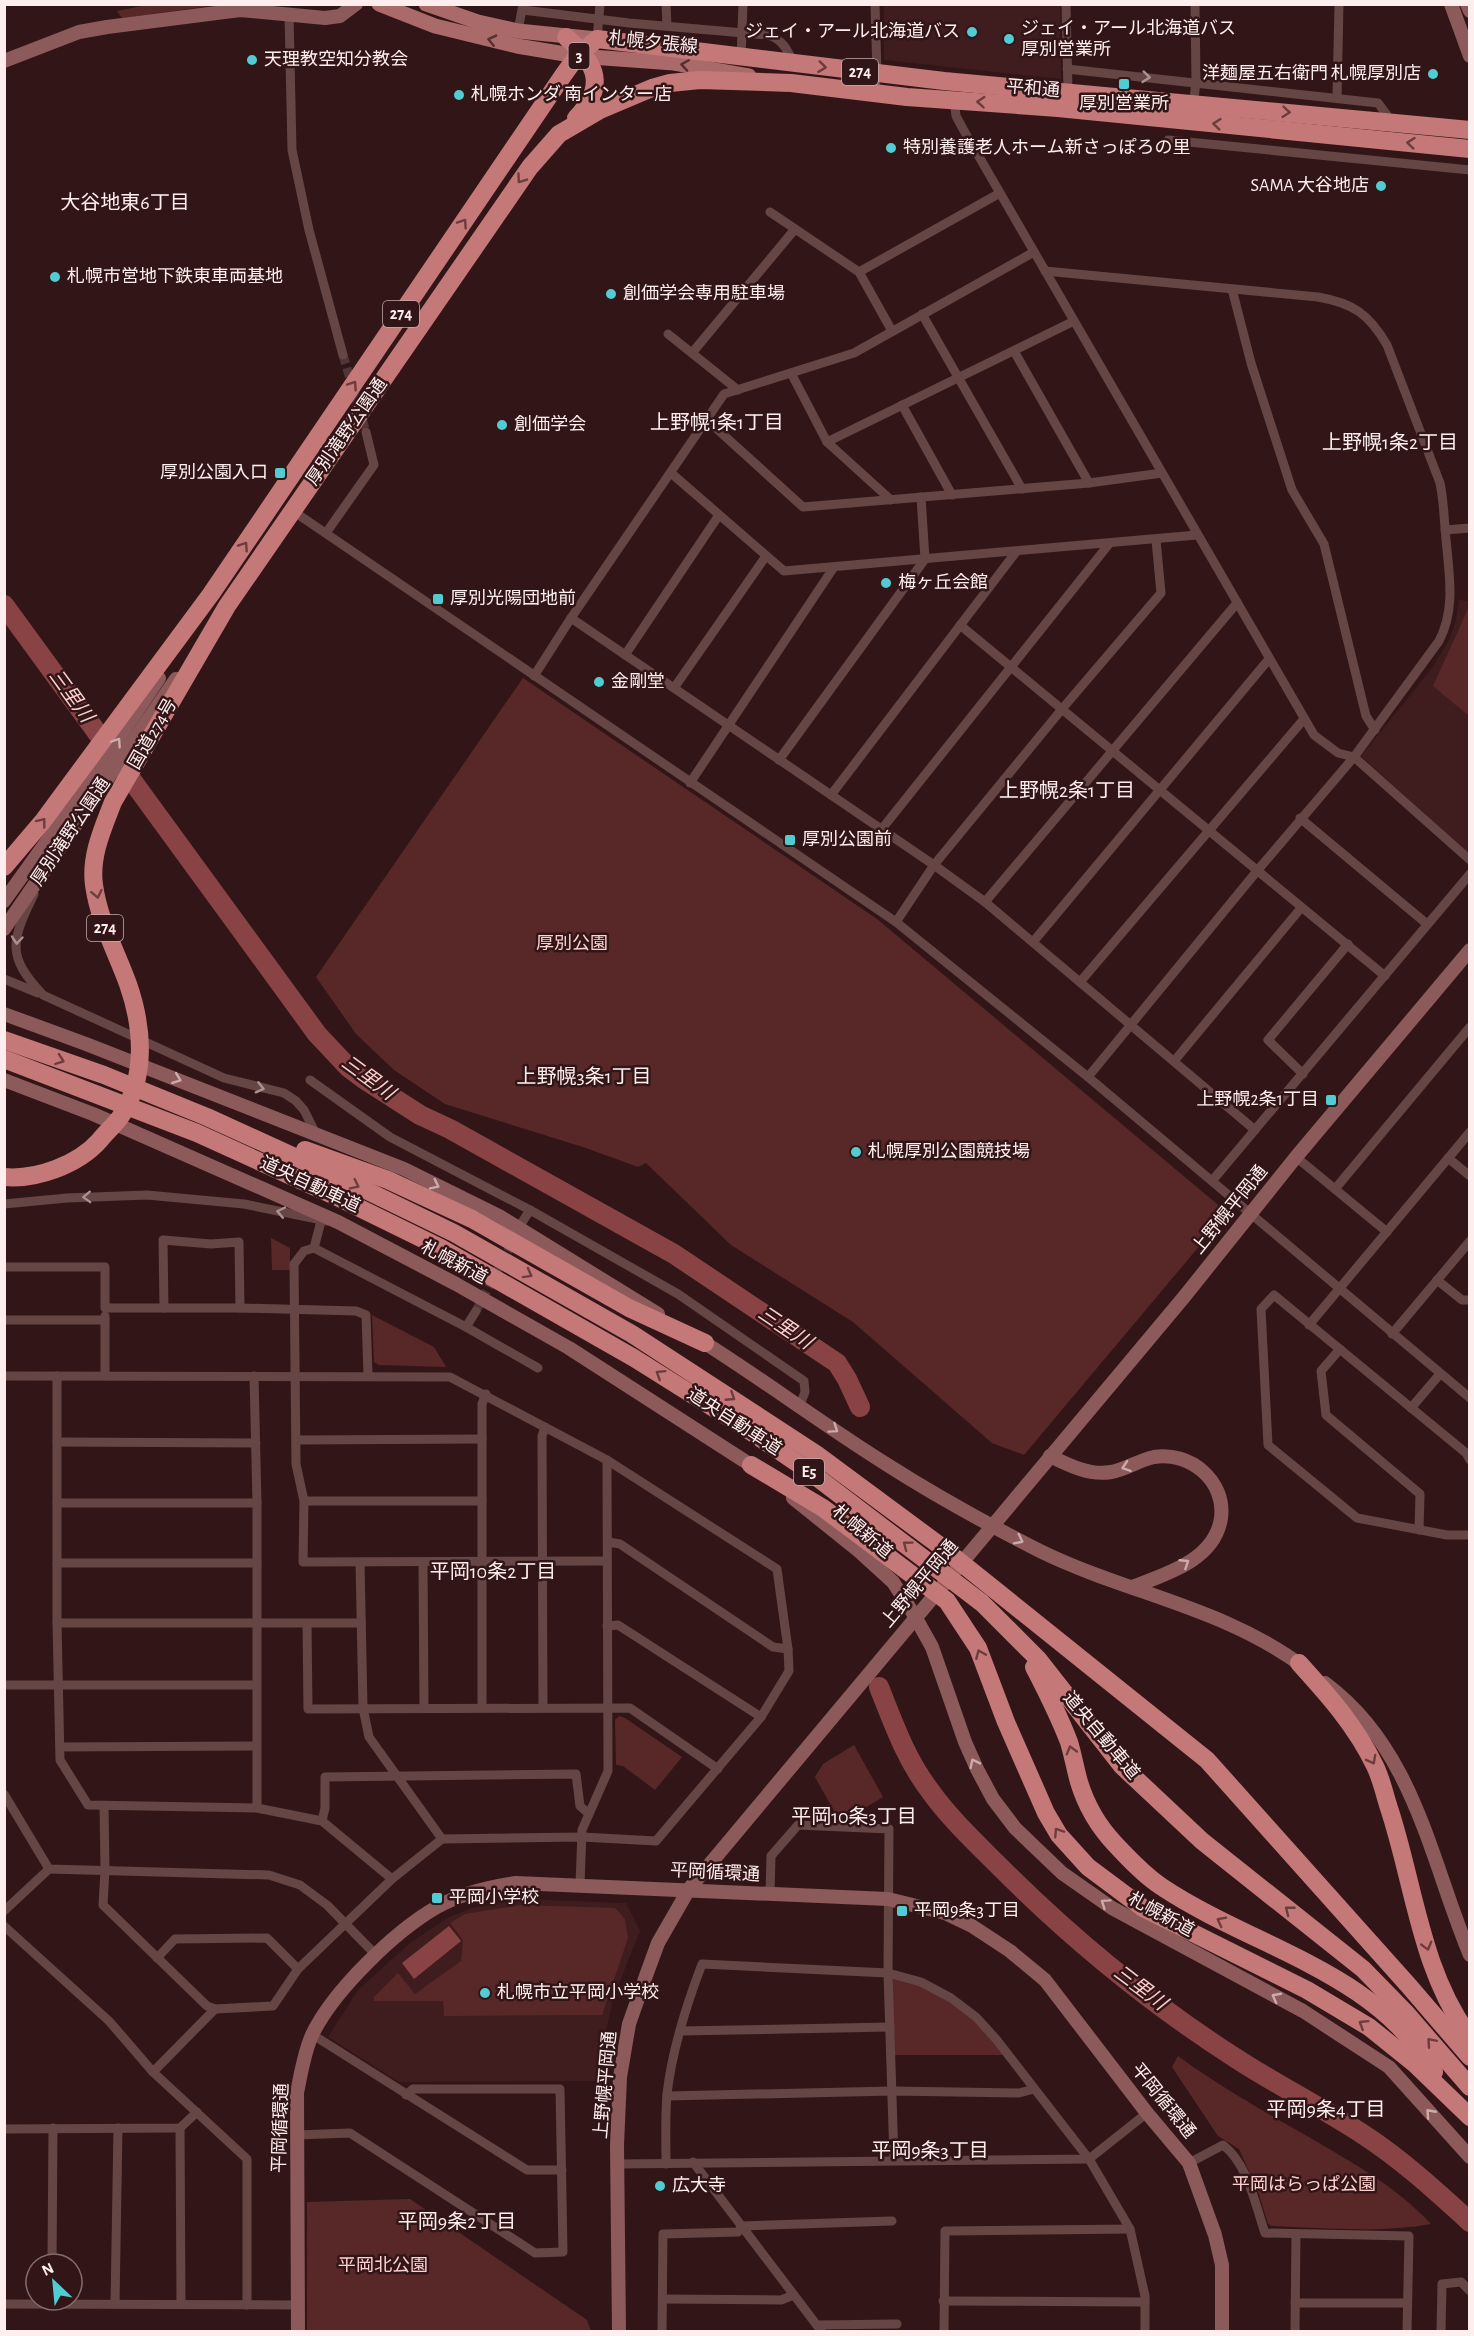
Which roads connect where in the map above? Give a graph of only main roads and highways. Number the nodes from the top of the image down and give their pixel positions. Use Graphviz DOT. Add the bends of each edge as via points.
graph roads {
  1 [pos="379,4"];
  2 [pos="426,4"];
  3 [pos="566,37"];
  4 [pos="597,39"];
  5 [pos="581,54"];
  6 [pos="788,83"];
  7 [pos="955,91"];
  8 [pos="1192,112"];
  9 [pos="1470,130"];
  10 [pos="560,134"];
  11 [pos="1470,149"];
  12 [pos="211,594"];
  13 [pos="227,606"];
  14 [pos="4,867"];
  15 [pos="4,1040"];
  16 [pos="4,1059"];
  17 [pos="207,1117"];
  18 [pos="4,1177"];
  19 [pos="705,1343"];
  20 [pos="751,1464"];
  21 [pos="982,1603"];
  22 [pos="1299,1663"];
  23 [pos="1470,2037"];
  24 [pos="1470,2057"];
  25 [pos="1470,2087"];
  26 [pos="1470,2117"];
  27 [pos="1470,2130"];
  5 -- 1 [label="main road, 札幌夕張線 / 3, one-way" via="517,46 435,26"];
  2 -- 3 [label="main road, 札幌夕張線 / 3" via="478,22"];
  3 -- 4 [label="main road, 札幌夕張線 / 3"];
  3 -- 5 [label="highway, 274"];
  4 -- 5 [label="highway, 厚別滝野公園通 / 274"];
  4 -- 7 [label="highway, 平和通 / 274, one-way" via="877,74"];
  6 -- 5 [label="main road, 札幌夕張線 / 3, one-way" via="674,63"];
  5 -- 10 [label="highway, 274" via="596,73 595,91 589,104"];
  12 -- 5 [label="highway, 厚別滝野公園通 / 274, one-way"];
  6 -- 7 [label="highway, 平和通 / 274" via="874,92"];
  6 -- 10 [label="highway, 厚別滝野公園通 / 274" via="670,83 627,97"];
  8 -- 7 [label="highway, 平和通 / 274, one-way"];
  7 -- 8 [label="highway, 平和通 / 274" via="1068,92"];
  8 -- 9 [label="highway, 平和通 / 274, one-way"];
  11 -- 8 [label="highway, 平和通 / 274, one-way"];
  10 -- 13 [label="highway, 厚別滝野公園通 / 274, one-way" via="530,167"];
  14 -- 12 [label="highway, 国道274号 / 274, one-way" via="43,821 90,780"];
  13 -- 18 [label="highway, 国道274号 / 274, one-way" via="162,707 113,802 94,866 94,885 106,929 138,1017 141,1049 130,1098 94,1147 71,1162 30,1176"];
  15 -- 17 [label="highway, 道央自動車道 / E5, one-way"];
  21 -- 16 [label="highway, 道央自動車道 / E5, one-way" via="747,1429 524,1293 335,1196 197,1133"];
  17 -- 19 [label="highway" via="408,1189 472,1219 629,1308"];
  17 -- 24 [label="highway, 道央自動車道 / E5, one-way" via="454,1233 632,1334 816,1454 930,1538 1207,1760"];
  26 -- 20 [label="highway, one-way" via="1369,2027 1307,1990 1143,1908 1088,1867 1046,1813 978,1648 947,1601 823,1508"];
  25 -- 21 [label="highway, 道央自動車道 / E5, one-way" via="1363,1969 1163,1807 1122,1766 1038,1659"];
  27 -- 21 [label="highway, one-way" via="1431,2067 1371,2002 1340,1981 1195,1908 1160,1886 1121,1850 1090,1811 1058,1713 1033,1665"];
  22 -- 23 [label="highway, one-way" via="1351,1722 1376,1767 1431,1962 1445,1997"];
}
